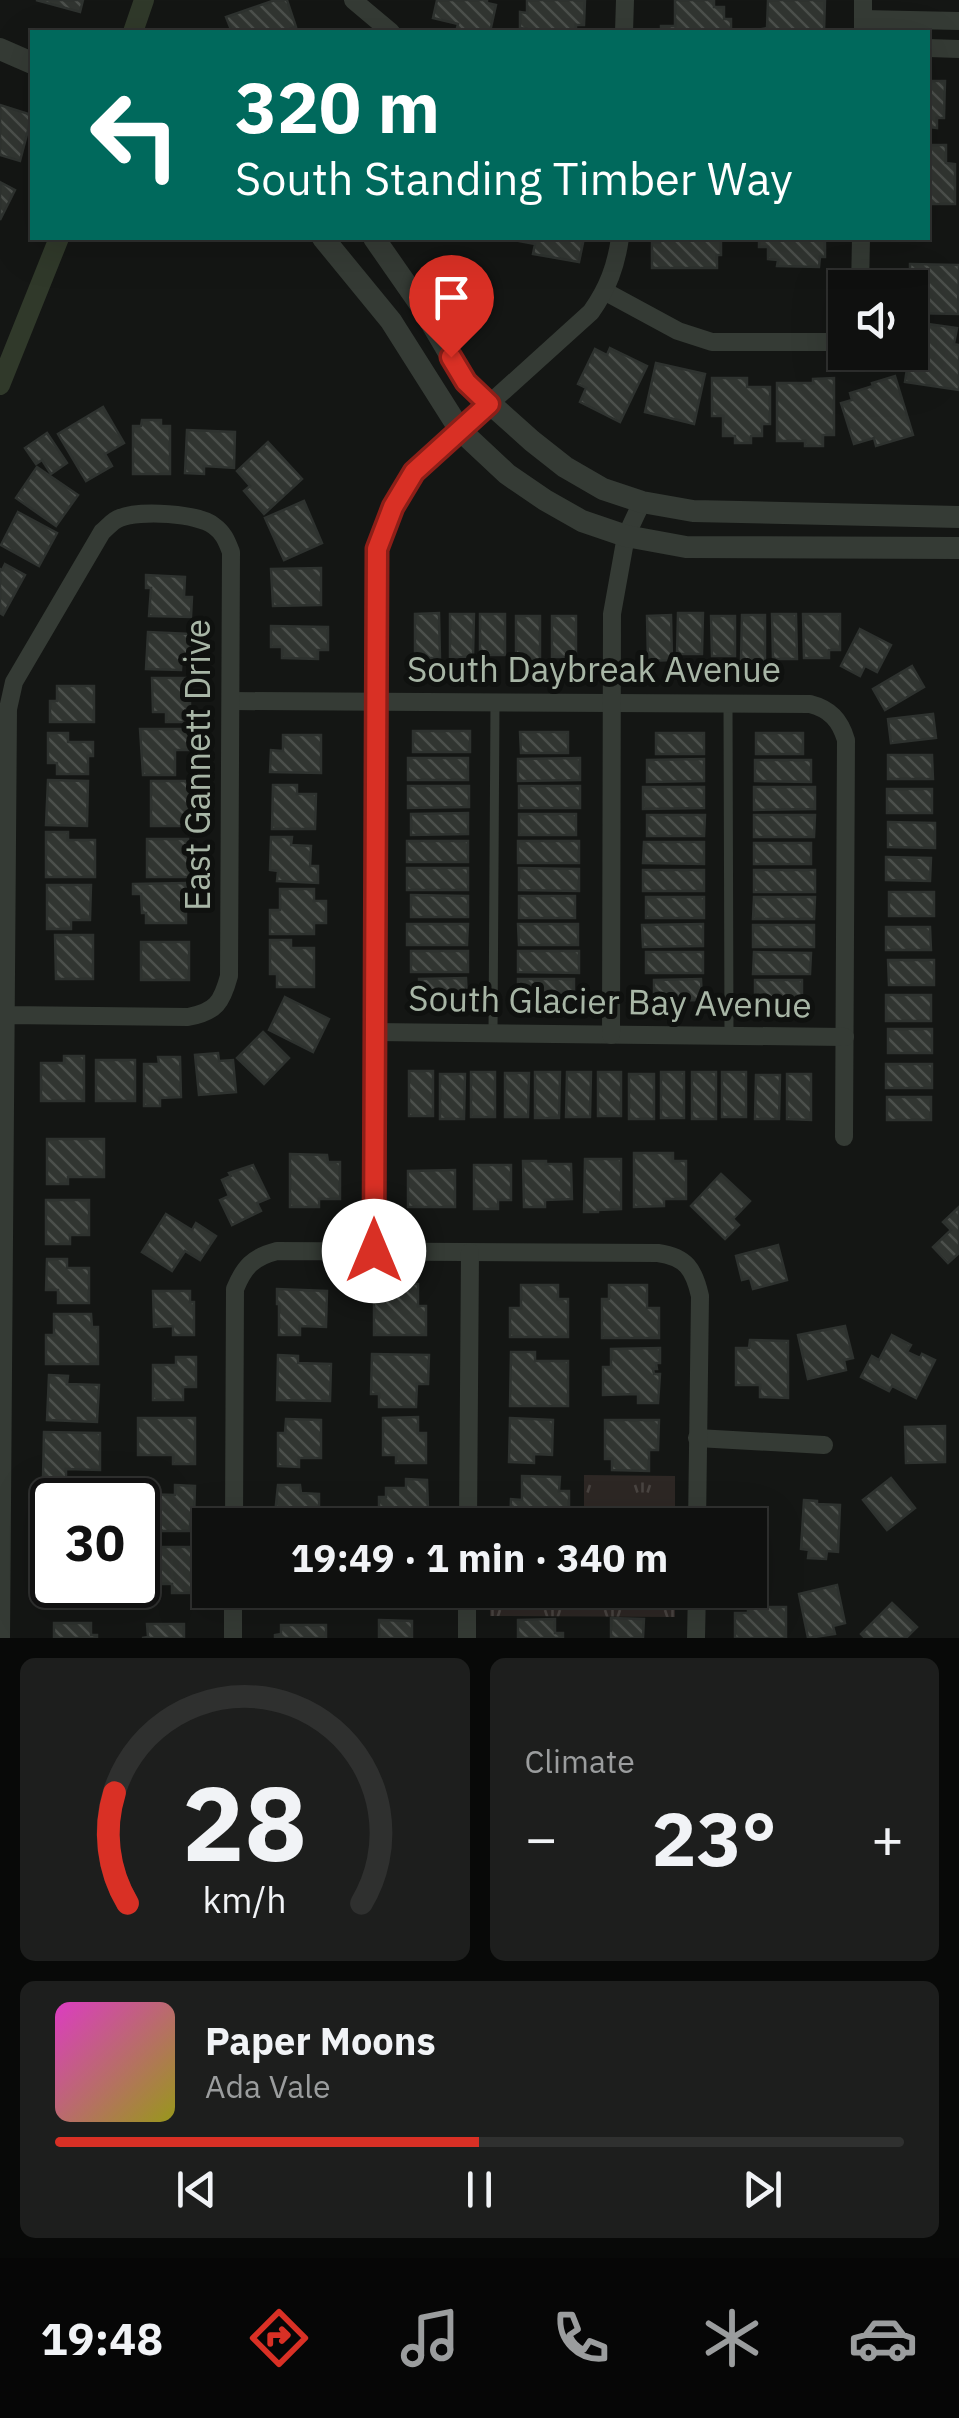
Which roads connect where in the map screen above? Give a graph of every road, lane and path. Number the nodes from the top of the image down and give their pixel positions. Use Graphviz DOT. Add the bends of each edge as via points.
graph roads {
  1 [pos="353,0"];
  2 [pos="624,0"];
  3 [pos="863,17"];
  4 [pos="959,21"];
  5 [pos="389,30"];
  6 [pos="624,30"];
  7 [pos="930,48"];
  8 [pos="959,48"];
  9 [pos="0,49"];
  10 [pos="30,62"];
  11 [pos="325,240"];
  12 [pos="375,240"];
  13 [pos="620,240"];
  14 [pos="860,240"];
  15 [pos="860,270"];
  16 [pos="606,292"];
  17 [pos="828,342"];
  18 [pos="489,404"];
  19 [pos="460,430"];
  20 [pos="642,502"];
  21 [pos="959,517"];
  22 [pos="626,536"];
  23 [pos="959,548"];
  24 [pos="231,701"];
  25 [pos="376,702"];
  26 [pos="495,702"];
  27 [pos="612,703"];
  28 [pos="728,704"];
  29 [pos="6,1015"];
  30 [pos="374,1032"];
  31 [pos="493,1033"];
  32 [pos="611,1034"];
  33 [pos="729,1036"];
  34 [pos="845,1037"];
  35 [pos="844,1136"];
  36 [pos="374,1251"];
  37 [pos="470,1252"];
  38 [pos="2,1380"];
  39 [pos="697,1438"];
  40 [pos="824,1445"];
  41 [pos="234,1508"];
  42 [pos="468,1508"];
  43 [pos="697,1508"];
  44 [pos="233,1608"];
  45 [pos="467,1608"];
  46 [pos="697,1608"];
  47 [pos="2,1638"];
  48 [pos="233,1638"];
  49 [pos="467,1638"];
  50 [pos="696,1638"];
  1 -- 5 [label="street"];
  2 -- 6 [label="street"];
  3 -- 4 [label="street"];
  7 -- 8 [label="street"];
  9 -- 10 [label="street"];
  11 -- 19 [label="street" via="390,322"];
  12 -- 18 [label="street" via="466,382"];
  13 -- 16 [label="street"];
  14 -- 15 [label="street"];
  16 -- 17 [label="street" via="712,342"];
  16 -- 18 [label="street"];
  18 -- 19 [label="street"];
  18 -- 20 [label="street" via="566,467"];
  19 -- 22 [label="street" via="545,500"];
  19 -- 25 [label="street" via="414,472 377,549"];
  20 -- 21 [label="street" via="693,511"];
  20 -- 22 [label="street"];
  22 -- 23 [label="street" via="686,548"];
  22 -- 27 [label="street" via="612,614"];
  24 -- 25 [label="street, South Daybreak Avenue"];
  24 -- 29 [label="street, East Gannett Drive" via="229,976 215,1007 188,1017"];
  24 -- 29 [label="street, East Gannett Drive" via="232,552 226,537 188,515 117,518 102,532 14,682 8,709"];
  25 -- 26 [label="street, South Daybreak Avenue"];
  25 -- 30 [label="street"];
  26 -- 27 [label="street, South Daybreak Avenue"];
  26 -- 31 [label="lane"];
  27 -- 28 [label="street, South Daybreak Avenue"];
  27 -- 32 [label="street"];
  28 -- 33 [label="lane"];
  28 -- 34 [label="street, South Daybreak Avenue" via="810,704 842,726"];
  29 -- 38 [label="street"];
  30 -- 31 [label="street, South Glacier Bay Avenue"];
  30 -- 36 [label="street"];
  31 -- 32 [label="street, South Glacier Bay Avenue"];
  32 -- 33 [label="street, South Glacier Bay Avenue"];
  33 -- 34 [label="street, South Glacier Bay Avenue"];
  34 -- 35 [label="street"];
  36 -- 37 [label="street"];
  36 -- 41 [label="street" via="276,1251 250,1262 241,1274"];
  37 -- 39 [label="street" via="658,1253 686,1264 700,1296"];
  37 -- 42 [label="street"];
  38 -- 47 [label="street"];
  39 -- 40 [label="street"];
  39 -- 43 [label="street"];
  44 -- 48 [label="street"];
  45 -- 49 [label="street"];
  46 -- 50 [label="street"];
}
